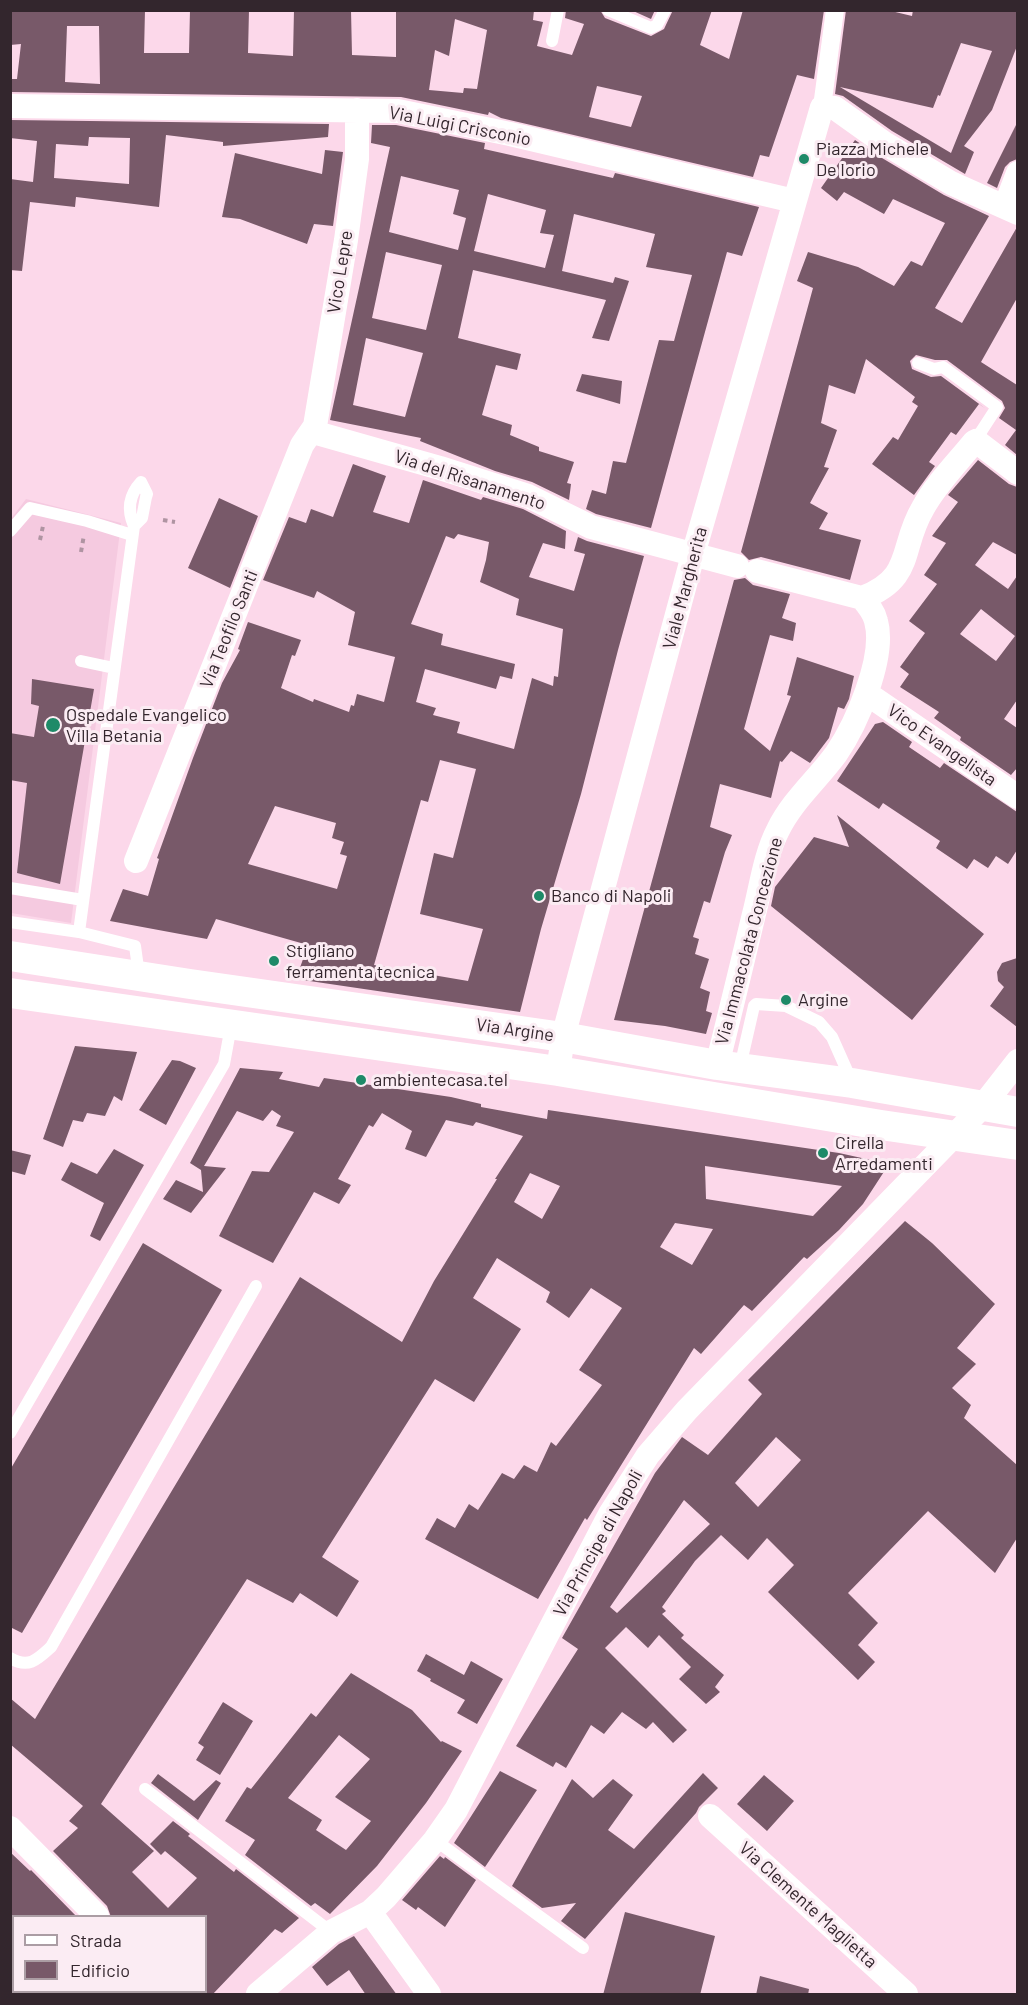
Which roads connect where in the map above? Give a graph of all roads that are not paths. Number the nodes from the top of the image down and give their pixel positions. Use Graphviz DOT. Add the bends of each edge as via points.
graph roads {
  1 [pos="558,10"];
  2 [pos="608,10"];
  3 [pos="665,10"];
  4 [pos="835,10"];
  5 [pos="552,41"];
  6 [pos="10,106"];
  7 [pos="822,107"];
  8 [pos="357,110"];
  9 [pos="1017,173"];
  10 [pos="794,201"];
  11 [pos="1011,210"];
  12 [pos="918,363"];
  13 [pos="313,432"];
  14 [pos="975,441"];
  15 [pos="1017,473"];
  16 [pos="10,531"];
  17 [pos="693,555"];
  18 [pos="862,598"];
  19 [pos="81,661"];
  20 [pos="114,668"];
  21 [pos="866,693"];
  22 [pos="1017,797"];
  23 [pos="136,861"];
  24 [pos="10,888"];
  25 [pos="83,900"];
  26 [pos="10,922"];
  27 [pos="79,932"];
  28 [pos="10,956"];
  29 [pos="139,976"];
  30 [pos="10,993"];
  31 [pos="231,1026"];
  32 [pos="563,1037"];
  33 [pos="1017,1061"];
  34 [pos="728,1066"];
  35 [pos="558,1071"];
  36 [pos="852,1083"];
  37 [pos="982,1107"];
  38 [pos="1017,1112"];
  39 [pos="954,1136"];
  40 [pos="1017,1145"];
  41 [pos="256,1286"];
  42 [pos="10,1433"];
  43 [pos="10,1658"];
  44 [pos="145,1789"];
  45 [pos="710,1816"];
  46 [pos="10,1828"];
  47 [pos="435,1840"];
  48 [pos="370,1912"];
  49 [pos="95,1915"];
  50 [pos="330,1932"];
  51 [pos="583,1948"];
  52 [pos="258,1995"];
  53 [pos="429,1995"];
  54 [pos="906,1995"];
  1 -- 5 [label="lane"];
  2 -- 3 [label="lane" via="651,28"];
  4 -- 7 [label="street"];
  6 -- 8 [label="street, Via Luigi Crisconio"];
  7 -- 10 [label="street, Viale Margherita"];
  7 -- 11 [label="street" via="835,108 951,183"];
  8 -- 10 [label="street, Via Luigi Crisconio" via="398,111 510,134"];
  8 -- 13 [label="street, Vico Lepre" via="357,159"];
  9 -- 11 [label="street"];
  10 -- 17 [label="street, Viale Margherita"];
  12 -- 14 [label="lane" via="934,369 943,367 997,407"];
  13 -- 17 [label="street, Via del Risanamento" via="528,496 591,527"];
  13 -- 23 [label="street, Via Teofilo Santi" via="302,445"];
  14 -- 15 [label="street"];
  14 -- 18 [label="street" via="918,516 899,573 890,584"];
  16 -- 20 [label="lane" via="30,508 133,530"];
  17 -- 18 [label="street"];
  17 -- 32 [label="street, Viale Margherita"];
  18 -- 21 [label="street, Via Immacolata Concezione" via="876,621 879,644"];
  19 -- 20 [label="lane"];
  20 -- 25 [label="lane"];
  21 -- 22 [label="street, Vico Evangelista"];
  21 -- 34 [label="street, Via Immacolata Concezione" via="843,743 797,799 777,831 765,868"];
  24 -- 25 [label="lane"];
  25 -- 27 [label="lane"];
  26 -- 27 [label="lane"];
  27 -- 29 [label="lane" via="135,946"];
  28 -- 29 [label="street, Via Argine"];
  29 -- 32 [label="street, Via Argine"];
  30 -- 31 [label="street, Via Argine"];
  31 -- 35 [label="street, Via Argine"];
  31 -- 42 [label="lane" via="224,1064"];
  32 -- 34 [label="street, Via Argine"];
  32 -- 35 [label="street, Viale Margherita"];
  33 -- 37 [label="street"];
  34 -- 36 [label="street, Via Argine"];
  34 -- 36 [label="lane" via="754,1006 786,1006 819,1022 832,1037"];
  35 -- 39 [label="street, Via Argine"];
  36 -- 37 [label="street, Via Argine"];
  37 -- 38 [label="street, Via Argine"];
  37 -- 39 [label="street, Via Principe di Napoli"];
  39 -- 40 [label="street, Via Argine"];
  39 -- 47 [label="street, Via Principe di Napoli" via="687,1410 648,1455 610,1514 456,1810"];
  41 -- 43 [label="lane" via="51,1647 36,1661 19,1663"];
  44 -- 50 [label="lane"];
  45 -- 54 [label="street, Via Clemente Maglietta"];
  46 -- 49 [label="street"];
  47 -- 48 [label="street, Via Principe di Napoli"];
  47 -- 51 [label="lane"];
  48 -- 50 [label="street, Via Principe di Napoli"];
  48 -- 53 [label="street"];
  50 -- 52 [label="street, Via Principe di Napoli"];
}
